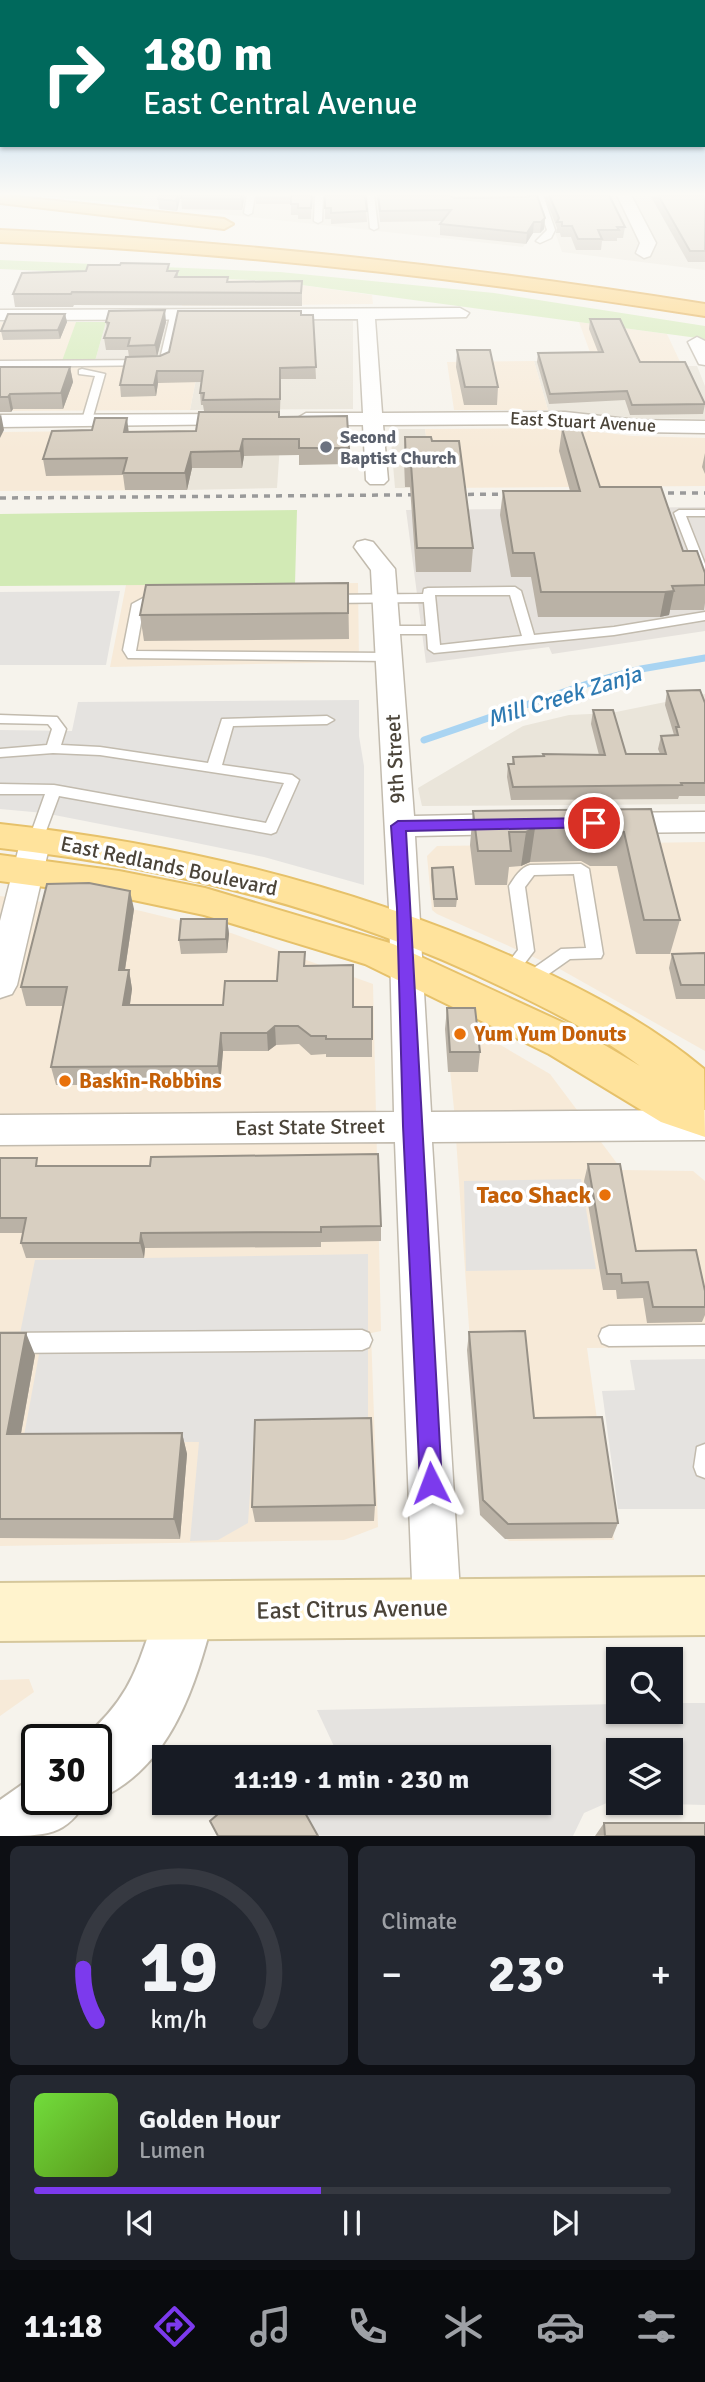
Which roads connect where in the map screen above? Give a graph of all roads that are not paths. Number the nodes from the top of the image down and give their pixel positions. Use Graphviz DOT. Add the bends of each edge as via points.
graph roads {
  1 [pos="424,281"];
  2 [pos="609,281"];
  3 [pos="705,294"];
  4 [pos="705,310"];
  5 [pos="366,313"];
  6 [pos="460,313"];
  7 [pos="174,314"];
  8 [pos="0,315"];
  9 [pos="696,342"];
  10 [pos="705,360"];
  11 [pos="0,365"];
  12 [pos="41,372"];
  13 [pos="264,419"];
  14 [pos="291,419"];
  15 [pos="373,419"];
  16 [pos="87,420"];
  17 [pos="0,421"];
  18 [pos="705,427"];
  19 [pos="377,480"];
  20 [pos="705,513"];
  21 [pos="365,547"];
  22 [pos="705,578"];
  23 [pos="430,598"];
  24 [pos="319,599"];
  25 [pos="385,599"];
  26 [pos="172,600"];
  27 [pos="705,616"];
  28 [pos="432,630"];
  29 [pos="530,640"];
  30 [pos="388,644"];
  31 [pos="0,719"];
  32 [pos="327,720"];
  33 [pos="53,749"];
  34 [pos="0,754"];
  35 [pos="214,768"];
  36 [pos="0,789"];
  37 [pos="54,790"];
  38 [pos="705,822"];
  39 [pos="538,824"];
  40 [pos="580,824"];
  41 [pos="398,826"];
  42 [pos="0,836"];
  43 [pos="21,859"];
  44 [pos="406,947"];
  45 [pos="518,976"];
  46 [pos="0,985"];
  47 [pos="705,1098"];
  48 [pos="705,1119"];
  49 [pos="705,1125"];
  50 [pos="412,1126"];
  51 [pos="0,1130"];
  52 [pos="705,1335"];
  53 [pos="609,1336"];
  54 [pos="362,1340"];
  55 [pos="0,1343"];
  56 [pos="705,1455"];
  57 [pos="705,1466"];
  58 [pos="705,1606"];
  59 [pos="437,1608"];
  60 [pos="186,1611"];
  61 [pos="0,1612"];
  62 [pos="112,1756"];
  63 [pos="34,1815"];
  64 [pos="6,1836"];
  1 -- 4 [label="highway" via="641,299"];
  2 -- 3 [label="highway"];
  5 -- 6 [label="street"];
  5 -- 7 [label="street"];
  5 -- 15 [label="street"];
  7 -- 8 [label="street"];
  7 -- 11 [label="lane" via="164,361 159,363"];
  9 -- 10 [label="street"];
  12 -- 16 [label="lane" via="100,374"];
  13 -- 16 [label="street"];
  14 -- 15 [label="street, East Stuart Avenue"];
  15 -- 18 [label="street, East Stuart Avenue" via="565,418"];
  15 -- 19 [label="street"];
  16 -- 17 [label="street"];
  20 -- 22 [label="lane" via="679,513"];
  21 -- 25 [label="street, 9th Street" via="383,569"];
  23 -- 25 [label="lane"];
  23 -- 28 [label="lane"];
  23 -- 29 [label="lane" via="428,592 515,591"];
  24 -- 25 [label="lane"];
  25 -- 30 [label="street, 9th Street"];
  26 -- 30 [label="lane" via="138,604 129,650 132,656"];
  27 -- 29 [label="lane"];
  28 -- 29 [label="lane" via="434,649"];
  28 -- 30 [label="lane"];
  30 -- 41 [label="street, 9th Street"];
  31 -- 33 [label="lane" via="52,720 59,729"];
  32 -- 35 [label="lane" via="227,722"];
  33 -- 34 [label="lane"];
  33 -- 35 [label="lane" via="100,751"];
  35 -- 37 [label="lane" via="292,780 271,830"];
  36 -- 37 [label="lane"];
  37 -- 43 [label="lane"];
  38 -- 40 [label="street"];
  39 -- 41 [label="street"];
  41 -- 44 [label="street, 9th Street"];
  42 -- 43 [label="main road, East Redlands Boulevard"];
  43 -- 44 [label="main road, East Redlands Boulevard" via="304,930"];
  43 -- 46 [label="street"];
  44 -- 45 [label="main road, East Redlands Boulevard"];
  44 -- 48 [label="main road, East Redlands Boulevard" via="677,1109"];
  44 -- 50 [label="street, 9th Street"];
  45 -- 45 [label="lane" via="567,953 595,954 581,869 530,870 517,886 526,951"];
  45 -- 47 [label="main road, East Redlands Boulevard" via="662,1056"];
  49 -- 50 [label="street, East State Street"];
  50 -- 51 [label="street, East State Street"];
  50 -- 59 [label="street, 9th Street"];
  52 -- 53 [label="lane"];
  54 -- 55 [label="lane"];
  56 -- 57 [label="lane"];
  58 -- 59 [label="main road, East Citrus Avenue"];
  59 -- 60 [label="main road, East Citrus Avenue"];
  60 -- 61 [label="main road, East Citrus Avenue"];
  60 -- 62 [label="street" via="157,1701 142,1725"];
  63 -- 64 [label="street"];
}
